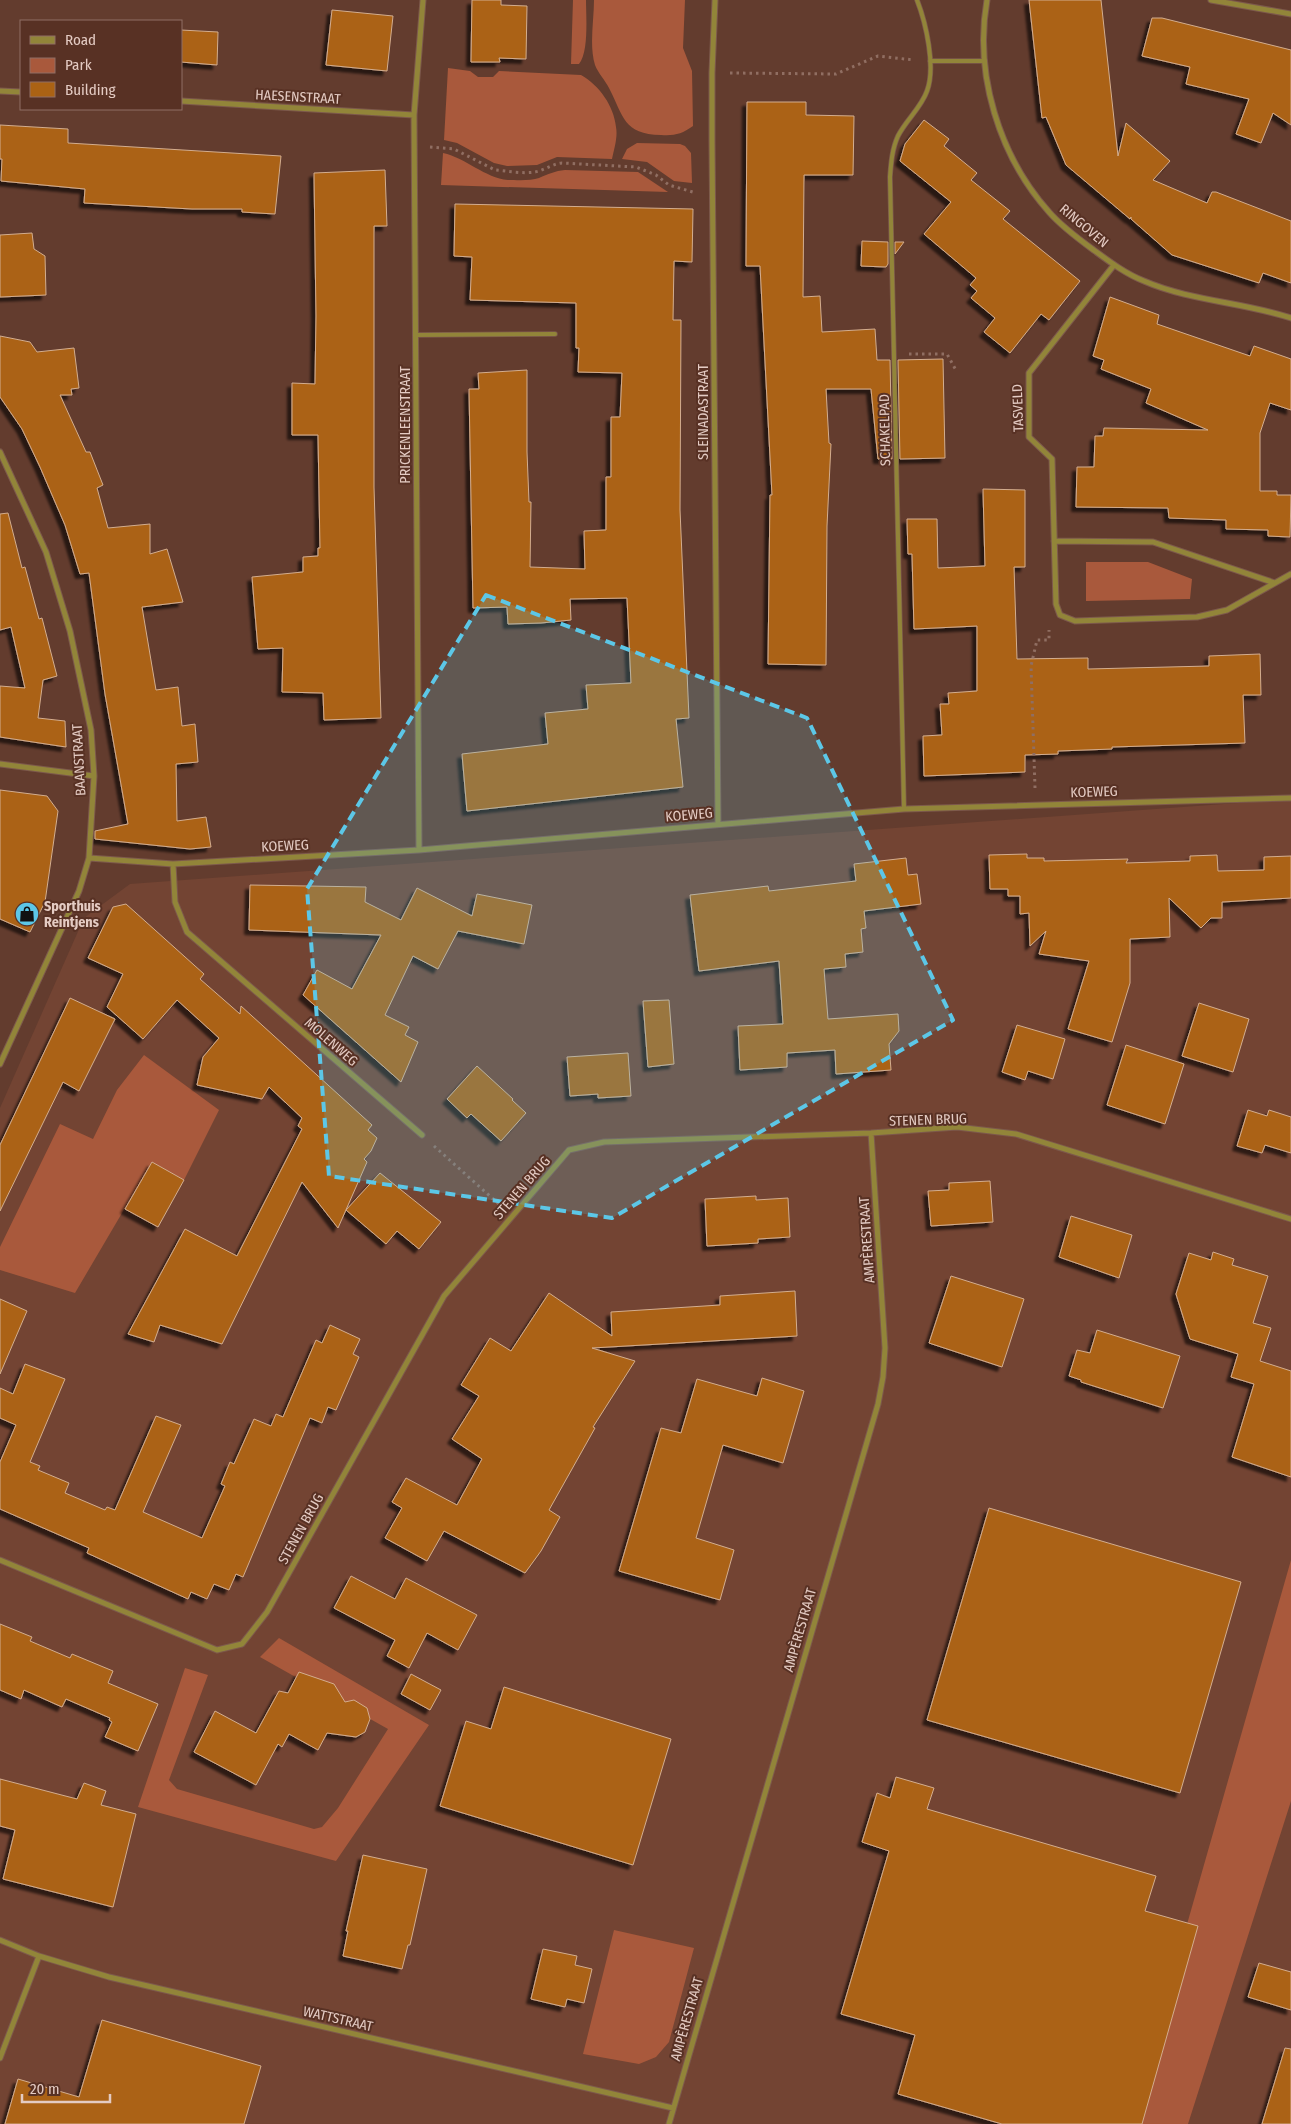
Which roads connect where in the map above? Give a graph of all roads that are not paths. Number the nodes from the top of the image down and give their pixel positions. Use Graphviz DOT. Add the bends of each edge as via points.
graph roads {
  1 [pos="423,0"];
  2 [pos="715,0"];
  3 [pos="917,0"];
  4 [pos="987,0"];
  5 [pos="1211,0"];
  6 [pos="1291,14"];
  7 [pos="930,61"];
  8 [pos="985,61"];
  9 [pos="0,91"];
  10 [pos="20,92"];
  11 [pos="182,101"];
  12 [pos="414,114"];
  13 [pos="1114,265"];
  14 [pos="1291,318"];
  15 [pos="555,334"];
  16 [pos="416,335"];
  17 [pos="0,452"];
  18 [pos="1054,541"];
  19 [pos="1291,574"];
  20 [pos="1275,583"];
  21 [pos="0,764"];
  22 [pos="94,776"];
  23 [pos="1291,798"];
  24 [pos="904,809"];
  25 [pos="718,824"];
  26 [pos="419,850"];
  27 [pos="89,858"];
  28 [pos="173,864"];
  29 [pos="0,1064"];
  30 [pos="871,1133"];
  31 [pos="422,1135"];
  32 [pos="1291,1219"];
  33 [pos="0,1560"];
  34 [pos="0,1940"];
  35 [pos="39,1956"];
  36 [pos="0,2058"];
  37 [pos="673,2108"];
  38 [pos="669,2124"];
  1 -- 12 [label="street, PRICKENLEENSTRAAT"];
  2 -- 25 [label="street, SLEINADASTRAAT" via="712,73"];
  3 -- 7 [label="lane, SCHAKELPAD" via="924,19"];
  4 -- 8 [label="street, RINGOVEN"];
  5 -- 6 [label="street"];
  7 -- 8 [label="lane"];
  7 -- 24 [label="lane, SCHAKELPAD" via="927,90 893,148 890,177"];
  8 -- 13 [label="street, RINGOVEN" via="987,83 1011,156 1049,213"];
  9 -- 10 [label="street"];
  11 -- 12 [label="street, HAESENSTRAAT"];
  12 -- 16 [label="street, PRICKENLEENSTRAAT"];
  13 -- 14 [label="street, RINGOVEN" via="1142,281 1165,289"];
  13 -- 18 [label="street, TASVELD" via="1029,373 1029,437 1052,459"];
  15 -- 16 [label="lane"];
  16 -- 26 [label="street, PRICKENLEENSTRAAT"];
  17 -- 22 [label="street, BAANSTRAAT" via="46,552 70,632 91,730"];
  18 -- 20 [label="street" via="1153,542"];
  18 -- 20 [label="street, TASVELD" via="1056,604 1060,616 1075,621 1197,617 1227,610"];
  19 -- 20 [label="street"];
  21 -- 22 [label="street"];
  22 -- 27 [label="street, BAANSTRAAT"];
  23 -- 24 [label="street, KOEWEG"];
  24 -- 25 [label="street, KOEWEG"];
  25 -- 26 [label="street, KOEWEG"];
  26 -- 28 [label="street, KOEWEG"];
  27 -- 28 [label="street, KOEWEG"];
  27 -- 29 [label="street, BAANSTRAAT" via="71,910"];
  28 -- 31 [label="street, MOLENWEG" via="176,902 187,932"];
  30 -- 32 [label="street, STENEN BRUG" via="957,1127 1016,1134"];
  30 -- 33 [label="street, STENEN BRUG" via="604,1142 569,1150 444,1296 267,1612 242,1644 217,1650"];
  30 -- 37 [label="street, AMPÈRESTRAAT" via="885,1348 880,1395"];
  34 -- 35 [label="street, WATTSTRAAT"];
  35 -- 36 [label="street"];
  35 -- 37 [label="street, WATTSTRAAT" via="109,1977"];
  37 -- 38 [label="street, AMPÈRESTRAAT"];
}
